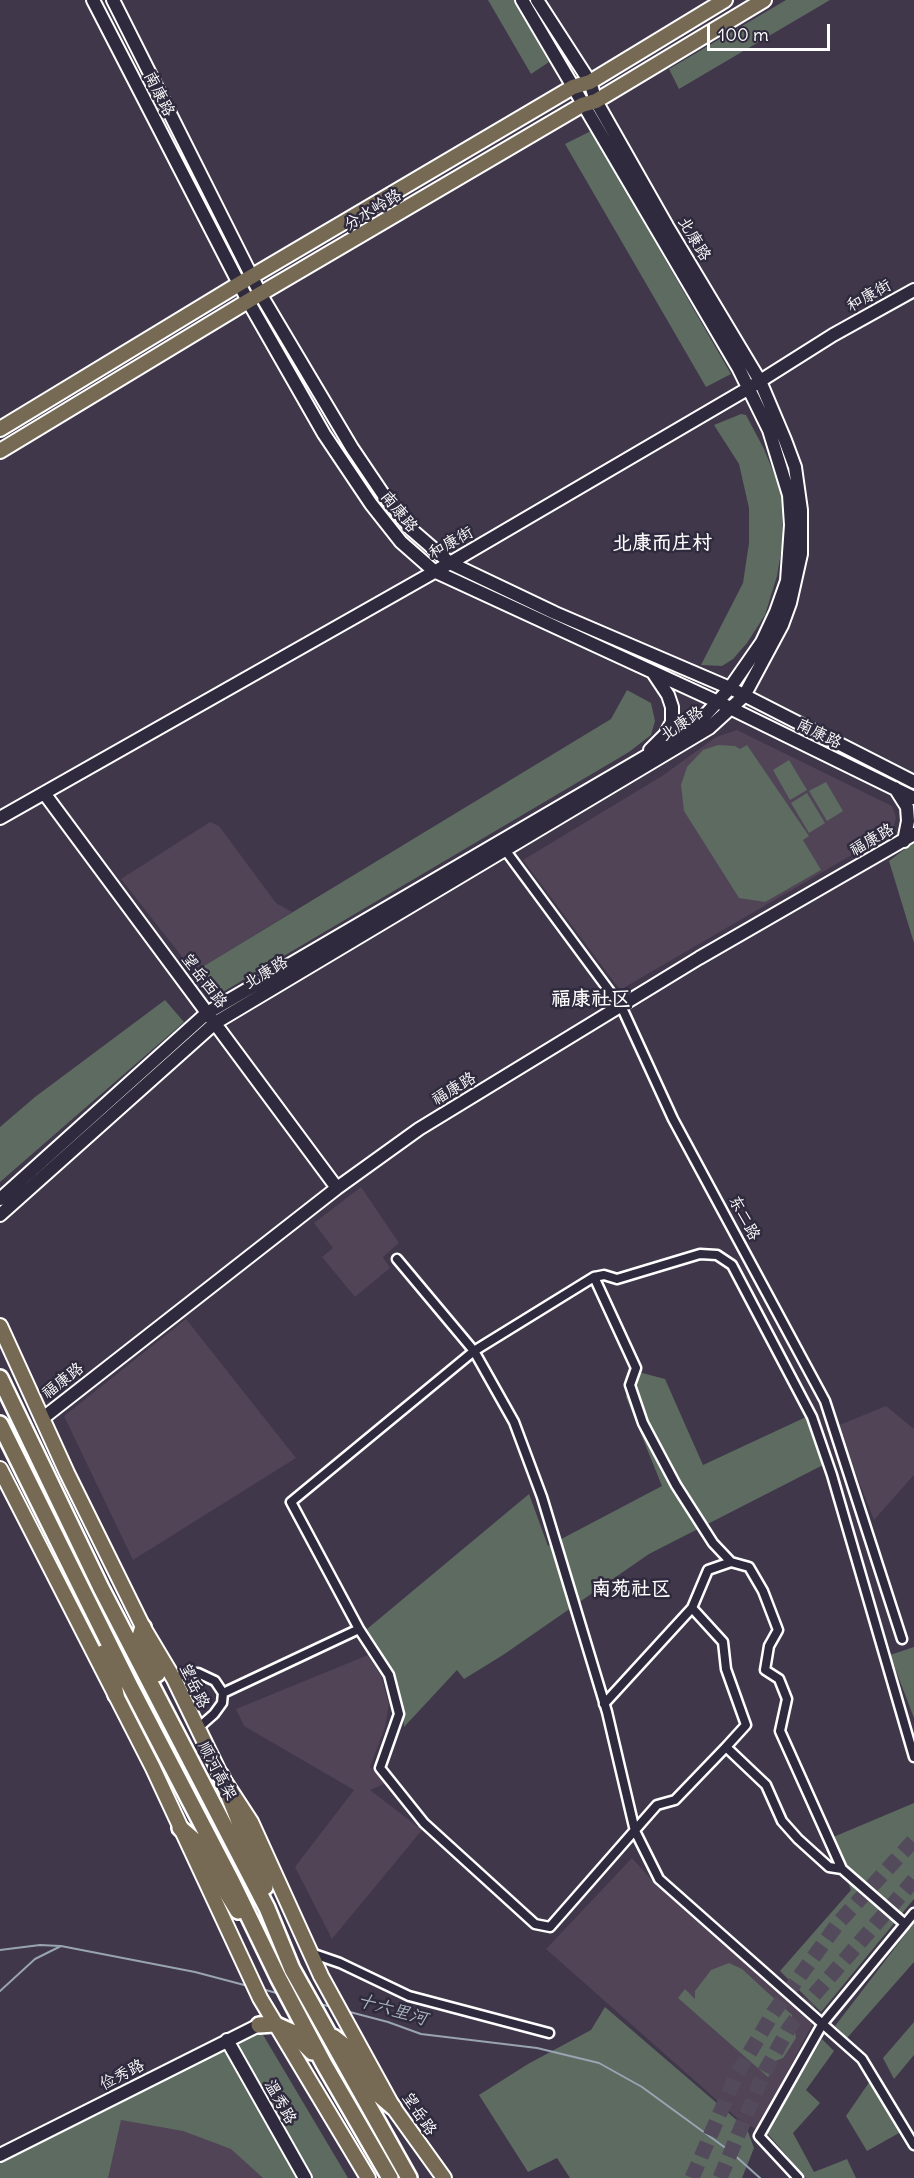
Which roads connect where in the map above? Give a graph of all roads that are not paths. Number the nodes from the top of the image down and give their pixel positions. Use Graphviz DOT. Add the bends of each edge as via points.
graph roads {
  1 [pos="93,0"];
  2 [pos="113,0"];
  3 [pos="522,0"];
  4 [pos="537,0"];
  5 [pos="725,0"];
  6 [pos="764,0"];
  7 [pos="590,82"];
  8 [pos="573,87"];
  9 [pos="596,101"];
  10 [pos="582,105"];
  11 [pos="254,278"];
  12 [pos="239,284"];
  13 [pos="914,290"];
  14 [pos="261,295"];
  15 [pos="248,301"];
  16 [pos="755,385"];
  17 [pos="0,429"];
  18 [pos="0,451"];
  19 [pos="450,563"];
  20 [pos="434,571"];
  21 [pos="654,673"];
  22 [pos="730,688"];
  23 [pos="744,696"];
  24 [pos="718,702"];
  25 [pos="730,709"];
  26 [pos="639,762"];
  27 [pos="914,782"];
  28 [pos="895,788"];
  29 [pos="44,793"];
  30 [pos="914,798"];
  31 [pos="0,818"];
  32 [pos="909,838"];
  33 [pos="502,845"];
  34 [pos="622,1008"];
  35 [pos="211,1018"];
  36 [pos="337,1188"];
  37 [pos="0,1199"];
  38 [pos="0,1215"];
  39 [pos="396,1260"];
  40 [pos="594,1277"];
  41 [pos="0,1326"];
  42 [pos="474,1351"];
  43 [pos="0,1352"];
  44 [pos="19,1364"];
  45 [pos="0,1378"];
  46 [pos="42,1418"];
  47 [pos="0,1424"];
  48 [pos="0,1468"];
  49 [pos="731,1562"];
  50 [pos="692,1608"];
  51 [pos="95,1617"];
  52 [pos="143,1627"];
  53 [pos="359,1629"];
  54 [pos="902,1640"];
  55 [pos="174,1679"];
  56 [pos="224,1693"];
  57 [pos="116,1695"];
  58 [pos="604,1704"];
  59 [pos="164,1706"];
  60 [pos="197,1729"];
  61 [pos="726,1747"];
  62 [pos="914,1757"];
  63 [pos="221,1776"];
  64 [pos="180,1828"];
  65 [pos="635,1831"];
  66 [pos="842,1869"];
  67 [pos="267,1908"];
  68 [pos="914,1913"];
  69 [pos="905,1924"];
  70 [pos="253,1927"];
  71 [pos="311,1953"];
  72 [pos="823,2023"];
  73 [pos="266,2024"];
  74 [pos="327,2031"];
  75 [pos="549,2033"];
  76 [pos="227,2040"];
  77 [pos="326,2067"];
  78 [pos="393,2107"];
  79 [pos="372,2111"];
  80 [pos="914,2145"];
  81 [pos="0,2155"];
  82 [pos="305,2178"];
  83 [pos="368,2178"];
  84 [pos="390,2178"];
  85 [pos="409,2178"];
  86 [pos="420,2178"];
  87 [pos="444,2178"];
  88 [pos="798,2178"];
  1 -- 12 [label="street, 南康路"];
  2 -- 11 [label="street, 南康路"];
  3 -- 8 [label="street, 北康路"];
  4 -- 7 [label="street, 北康路"];
  5 -- 7 [label="main road, 分水岭路"];
  6 -- 9 [label="main road, 分水岭路"];
  7 -- 8 [label="main road, 分水岭路"];
  7 -- 9 [label="street, 北康路"];
  8 -- 10 [label="street, 北康路"];
  8 -- 11 [label="main road, 分水岭路"];
  9 -- 10 [label="main road, 分水岭路"];
  9 -- 16 [label="street, 北康路"];
  10 -- 14 [label="main road, 分水岭路"];
  10 -- 16 [label="street, 北康路"];
  11 -- 12 [label="main road, 分水岭路"];
  11 -- 14 [label="street, 南康路"];
  12 -- 15 [label="street, 南康路"];
  12 -- 17 [label="main road, 分水岭路"];
  13 -- 16 [label="street, 和康街" via="833,334"];
  14 -- 15 [label="main road, 分水岭路"];
  14 -- 19 [label="street, 南康路" via="383,494 413,531"];
  15 -- 18 [label="main road, 分水岭路"];
  15 -- 20 [label="street, 南康路" via="324,434 371,504 401,542"];
  16 -- 19 [label="street, 和康街"];
  16 -- 22 [label="street, 北康路" via="789,495 787,581 762,642"];
  16 -- 23 [label="street, 北康路" via="795,467 801,510 801,554 782,625"];
  19 -- 20 [label="street, 和康街"];
  19 -- 22 [label="street, 南康路" via="555,614"];
  20 -- 21 [label="street, 南康路"];
  20 -- 29 [label="street, 和康街"];
  21 -- 24 [label="street, 南康路"];
  21 -- 26 [label="street" via="668,695 672,722"];
  22 -- 23 [label="street, 南康路"];
  22 -- 24 [label="street, 北康路"];
  23 -- 25 [label="street, 北康路"];
  23 -- 27 [label="street, 南康路"];
  24 -- 25 [label="street, 南康路"];
  24 -- 26 [label="street, 北康路" via="681,736"];
  25 -- 28 [label="street, 南康路"];
  25 -- 33 [label="street, 北康路" via="700,734"];
  26 -- 33 [label="street, 北康路"];
  28 -- 30 [label="street, 南康路"];
  28 -- 32 [label="street" via="906,807"];
  29 -- 31 [label="street, 和康街"];
  29 -- 35 [label="street, 望岳西路"];
  32 -- 34 [label="street, 福康路" via="699,958"];
  33 -- 34 [label="street, 东二路"];
  33 -- 35 [label="street, 北康路"];
  34 -- 36 [label="street, 福康路" via="419,1129"];
  34 -- 54 [label="street, 东二路" via="674,1119 825,1401"];
  35 -- 36 [label="street, 望岳西路"];
  35 -- 37 [label="street, 北康路"];
  35 -- 38 [label="street, 北康路"];
  36 -- 46 [label="street, 福康路"];
  39 -- 42 [label="street"];
  40 -- 42 [label="street"];
  40 -- 49 [label="street" via="636,1368 630,1385 643,1423 676,1485 713,1542"];
  40 -- 62 [label="street" via="617,1279 700,1254 717,1255 732,1265 812,1417"];
  41 -- 44 [label="main road, 望岳路"];
  42 -- 53 [label="street" via="291,1502"];
  42 -- 58 [label="street" via="514,1422 542,1497"];
  43 -- 44 [label="main road"];
  44 -- 46 [label="main road, 望岳路"];
  45 -- 59 [label="highway, 顺河高架" via="101,1588"];
  46 -- 52 [label="main road, 望岳路"];
  47 -- 51 [label="highway"];
  48 -- 57 [label="main road"];
  49 -- 50 [label="street" via="708,1570"];
  49 -- 66 [label="street" via="749,1567 778,1630 769,1646 765,1670 779,1679 787,1699 780,1731"];
  50 -- 58 [label="street"];
  50 -- 61 [label="street" via="723,1642 726,1669 746,1725"];
  51 -- 57 [label="highway" via="93,1630 112,1674"];
  51 -- 70 [label="highway"];
  52 -- 55 [label="main road, 望岳路"];
  52 -- 59 [label="highway" via="140,1636 165,1695"];
  53 -- 56 [label="street"];
  53 -- 65 [label="street" via="389,1675 399,1714 380,1768 424,1823 535,1924 550,1927"];
  55 -- 56 [label="street" via="198,1673 215,1681"];
  55 -- 60 [label="main road, 望岳路"];
  56 -- 60 [label="street" via="214,1714"];
  57 -- 64 [label="main road"];
  58 -- 65 [label="street"];
  59 -- 67 [label="highway, 顺河高架"];
  60 -- 63 [label="main road, 望岳路"];
  61 -- 65 [label="street" via="675,1800 657,1805"];
  61 -- 66 [label="street" via="766,1785 782,1821 798,1839 829,1867"];
  63 -- 67 [label="highway" via="266,1888"];
  63 -- 71 [label="main road, 望岳路" via="251,1822"];
  64 -- 70 [label="highway" via="195,1841 234,1907"];
  64 -- 73 [label="main road" via="205,1874 260,1998"];
  65 -- 72 [label="street" via="659,1879"];
  66 -- 69 [label="street"];
  67 -- 74 [label="highway, 顺河高架" via="292,1969"];
  68 -- 69 [label="street"];
  69 -- 72 [label="street"];
  70 -- 77 [label="highway"];
  71 -- 75 [label="street" via="409,1996"];
  71 -- 78 [label="main road, 望岳路"];
  72 -- 80 [label="street" via="862,2059"];
  72 -- 88 [label="street" via="759,2136"];
  73 -- 76 [label="street, 俭秀路"];
  73 -- 77 [label="highway" via="292,2032"];
  73 -- 83 [label="main road" via="288,2046"];
  74 -- 78 [label="highway" via="346,2047 379,2095"];
  74 -- 79 [label="highway, 顺河高架"];
  76 -- 81 [label="street, 俭秀路"];
  76 -- 82 [label="street, 温秀路"];
  77 -- 84 [label="highway"];
  78 -- 87 [label="main road, 望岳路"];
  79 -- 85 [label="highway, 顺河高架"];
  79 -- 86 [label="highway" via="391,2132"];
}
